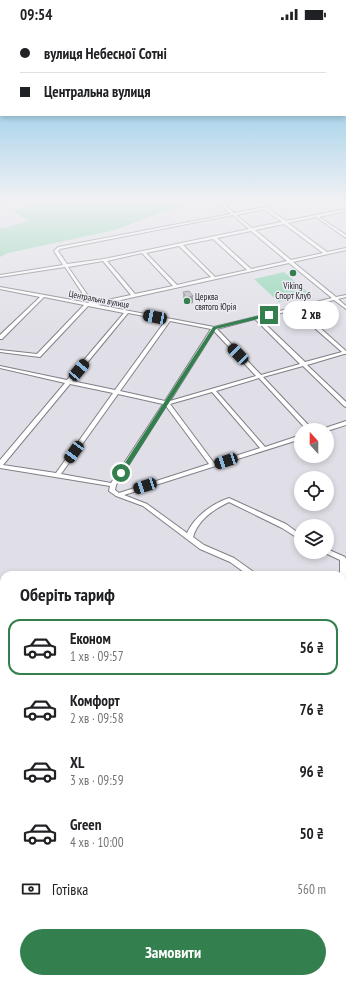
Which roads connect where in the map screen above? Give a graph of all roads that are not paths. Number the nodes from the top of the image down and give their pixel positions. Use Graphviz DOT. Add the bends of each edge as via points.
graph roads {
  1 [pos="71,246"];
  2 [pos="173,246"];
  3 [pos="182,246"];
  4 [pos="223,246"];
  5 [pos="272,246"];
  6 [pos="316,246"];
  7 [pos="346,249"];
  8 [pos="143,252"];
  9 [pos="326,253"];
  10 [pos="104,260"];
  11 [pos="290,261"];
  12 [pos="66,267"];
  13 [pos="250,270"];
  14 [pos="0,276"];
  15 [pos="214,278"];
  16 [pos="176,287"];
  17 [pos="0,288"];
  18 [pos="6,289"];
  19 [pos="0,294"];
  20 [pos="44,296"];
  21 [pos="134,296"];
  22 [pos="346,296"];
  23 [pos="335,298"];
  24 [pos="90,305"];
  25 [pos="295,308"];
  26 [pos="346,308"];
  27 [pos="127,312"];
  28 [pos="256,318"];
  29 [pos="168,320"];
  30 [pos="214,328"];
  31 [pos="0,338"];
  32 [pos="0,351"];
  33 [pos="346,353"];
  34 [pos="304,364"];
  35 [pos="0,367"];
  36 [pos="260,377"];
  37 [pos="69,382"];
  38 [pos="213,390"];
  39 [pos="117,392"];
  40 [pos="167,403"];
  41 [pos="346,405"];
  42 [pos="303,423"];
  43 [pos="346,423"];
  44 [pos="334,427"];
  45 [pos="294,439"];
  46 [pos="264,449"];
  47 [pos="0,465"];
  48 [pos="213,465"];
  49 [pos="57,476"];
  50 [pos="113,485"];
  51 [pos="118,495"];
  52 [pos="294,533"];
  53 [pos="189,538"];
  54 [pos="334,555"];
  55 [pos="247,571"];
  56 [pos="343,571"];
  1 -- 12 [label="street" via="56,251"];
  2 -- 8 [label="street"];
  3 -- 15 [label="street"];
  4 -- 13 [label="street"];
  5 -- 11 [label="street"];
  6 -- 9 [label="street"];
  7 -- 9 [label="street"];
  8 -- 10 [label="street"];
  8 -- 16 [label="street"];
  9 -- 11 [label="street"];
  10 -- 12 [label="street"];
  10 -- 21 [label="street"];
  11 -- 13 [label="street"];
  11 -- 23 [label="street"];
  12 -- 14 [label="street"];
  12 -- 24 [label="street"];
  13 -- 15 [label="street"];
  15 -- 16 [label="street"];
  16 -- 21 [label="street"];
  17 -- 18 [label="street, Центральна вулиця"];
  18 -- 19 [label="street"];
  18 -- 20 [label="street, Центральна вулиця"];
  20 -- 24 [label="street, Центральна вулиця"];
  20 -- 31 [label="street"];
  21 -- 24 [label="street"];
  22 -- 23 [label="street, Центральна вулиця"];
  23 -- 25 [label="street, Центральна вулиця"];
  23 -- 26 [label="street"];
  24 -- 27 [label="street, Центральна вулиця"];
  24 -- 32 [label="street" via="38,356"];
  25 -- 28 [label="street, Центральна вулиця"];
  25 -- 33 [label="street"];
  27 -- 29 [label="street, Центральна вулиця"];
  27 -- 37 [label="street"];
  28 -- 30 [label="street, Центральна вулиця"];
  28 -- 34 [label="street"];
  29 -- 30 [label="street, Центральна вулиця"];
  29 -- 39 [label="street"];
  30 -- 36 [label="street"];
  30 -- 40 [label="street"];
  33 -- 34 [label="street"];
  34 -- 36 [label="street"];
  34 -- 41 [label="street"];
  35 -- 37 [label="street"];
  36 -- 38 [label="street"];
  36 -- 42 [label="street"];
  37 -- 39 [label="street"];
  37 -- 47 [label="street"];
  38 -- 40 [label="street"];
  38 -- 46 [label="street"];
  39 -- 40 [label="street"];
  39 -- 49 [label="street"];
  40 -- 48 [label="street"];
  40 -- 50 [label="street"];
  43 -- 44 [label="street"];
  45 -- 46 [label="street"];
  46 -- 48 [label="street"];
  47 -- 49 [label="street"];
  48 -- 51 [label="street"];
  49 -- 50 [label="street"];
  50 -- 51 [label="street" via="112,491"];
  51 -- 53 [label="street" via="145,505"];
  52 -- 53 [label="street" via="229,500 205,514 190,531"];
  53 -- 55 [label="street" via="202,547 232,560"];
  54 -- 56 [label="street" via="342,559"];
}
